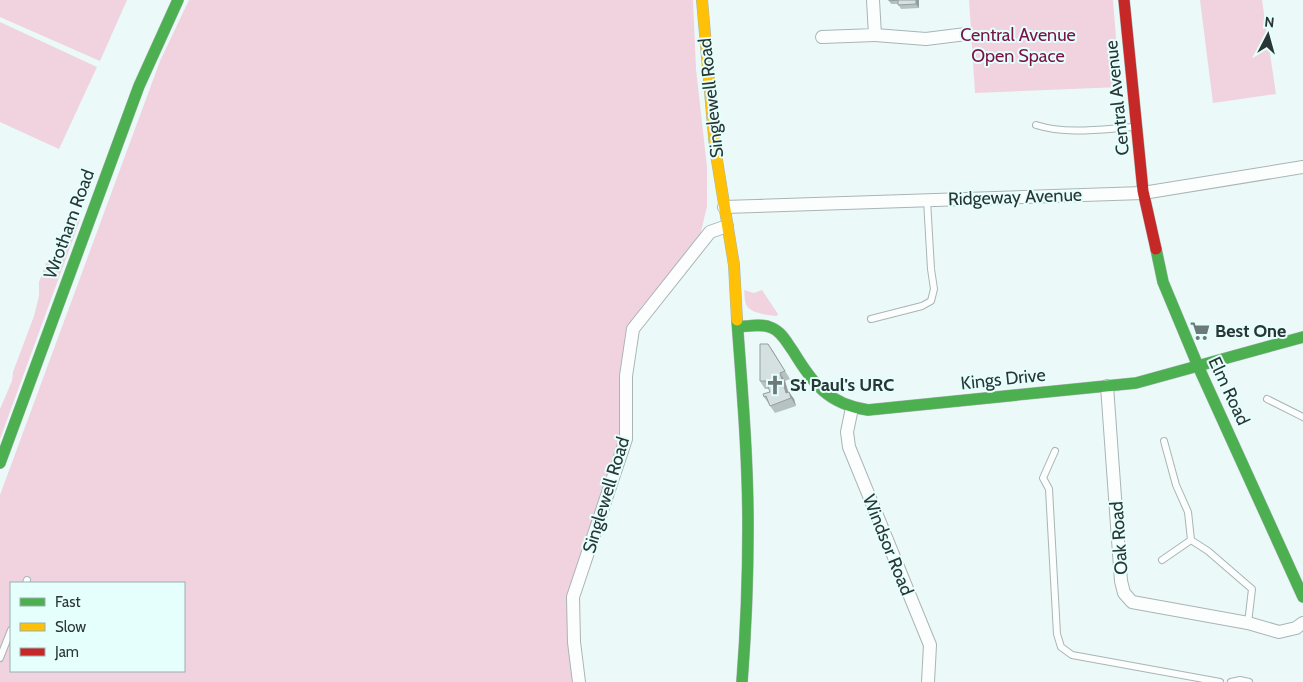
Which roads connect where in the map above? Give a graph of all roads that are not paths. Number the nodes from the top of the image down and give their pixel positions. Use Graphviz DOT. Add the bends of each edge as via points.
graph roads {
  1 [pos="178,0"];
  2 [pos="702,0"];
  3 [pos="873,0"];
  4 [pos="1124,0"];
  5 [pos="966,34"];
  6 [pos="875,35"];
  7 [pos="822,37"];
  8 [pos="1036,125"];
  9 [pos="1137,127"];
  10 [pos="1303,167"];
  11 [pos="1143,193"];
  12 [pos="927,200"];
  13 [pos="724,207"];
  14 [pos="727,226"];
  15 [pos="871,318"];
  16 [pos="738,327"];
  17 [pos="1303,338"];
  18 [pos="1198,366"];
  19 [pos="1107,386"];
  20 [pos="1267,400"];
  21 [pos="852,408"];
  22 [pos="1303,417"];
  23 [pos="1164,441"];
  24 [pos="1055,451"];
  25 [pos="0,463"];
  26 [pos="1191,540"];
  27 [pos="1162,560"];
  28 [pos="1299,580"];
  29 [pos="1303,597"];
  30 [pos="1248,623"];
  31 [pos="1303,624"];
  32 [pos="10,633"];
  33 [pos="0,658"];
  34 [pos="579,682"];
  35 [pos="742,682"];
  36 [pos="928,682"];
  37 [pos="1220,682"];
  38 [pos="1230,682"];
  39 [pos="1249,682"];
  1 -- 25 [label="street, Wrotham Road" via="142,79"];
  2 -- 13 [label="street, Singlewell Road" via="715,148"];
  3 -- 6 [label="street"];
  4 -- 9 [label="street, Central Avenue"];
  5 -- 6 [label="street" via="926,39"];
  6 -- 7 [label="street"];
  8 -- 9 [label="lane" via="1069,131"];
  9 -- 11 [label="street, Central Avenue"];
  10 -- 11 [label="street, Ridgeway Avenue"];
  11 -- 12 [label="street, Ridgeway Avenue"];
  11 -- 18 [label="street, Elm Road" via="1163,282"];
  12 -- 13 [label="street, Ridgeway Avenue"];
  12 -- 15 [label="lane" via="934,289 931,301"];
  13 -- 14 [label="street, Singlewell Road"];
  14 -- 16 [label="street, Singlewell Road" via="734,265"];
  14 -- 34 [label="street, Singlewell Road" via="710,232 633,329 626,376 626,439 573,597"];
  16 -- 21 [label="street, Kings Drive" via="764,326 776,331 821,392"];
  16 -- 35 [label="street, Singlewell Road" via="748,514"];
  17 -- 18 [label="street, Kings Drive"];
  18 -- 19 [label="street, Kings Drive" via="1149,380"];
  18 -- 28 [label="street, Elm Road"];
  19 -- 21 [label="street, Kings Drive" via="868,410"];
  19 -- 30 [label="street, Oak Road" via="1124,593 1132,602"];
  20 -- 22 [label="lane"];
  21 -- 36 [label="street, Windsor Road" via="847,432 849,447 930,645"];
  23 -- 26 [label="lane" via="1176,485 1188,512"];
  24 -- 37 [label="lane" via="1043,478 1049,489 1060,647 1072,655"];
  26 -- 27 [label="lane"];
  26 -- 30 [label="lane" via="1252,588"];
  28 -- 29 [label="street, Elm Road"];
  30 -- 31 [label="street, Oak Road" via="1279,632"];
  32 -- 33 [label="lane"];
  38 -- 39 [label="lane"];
}
